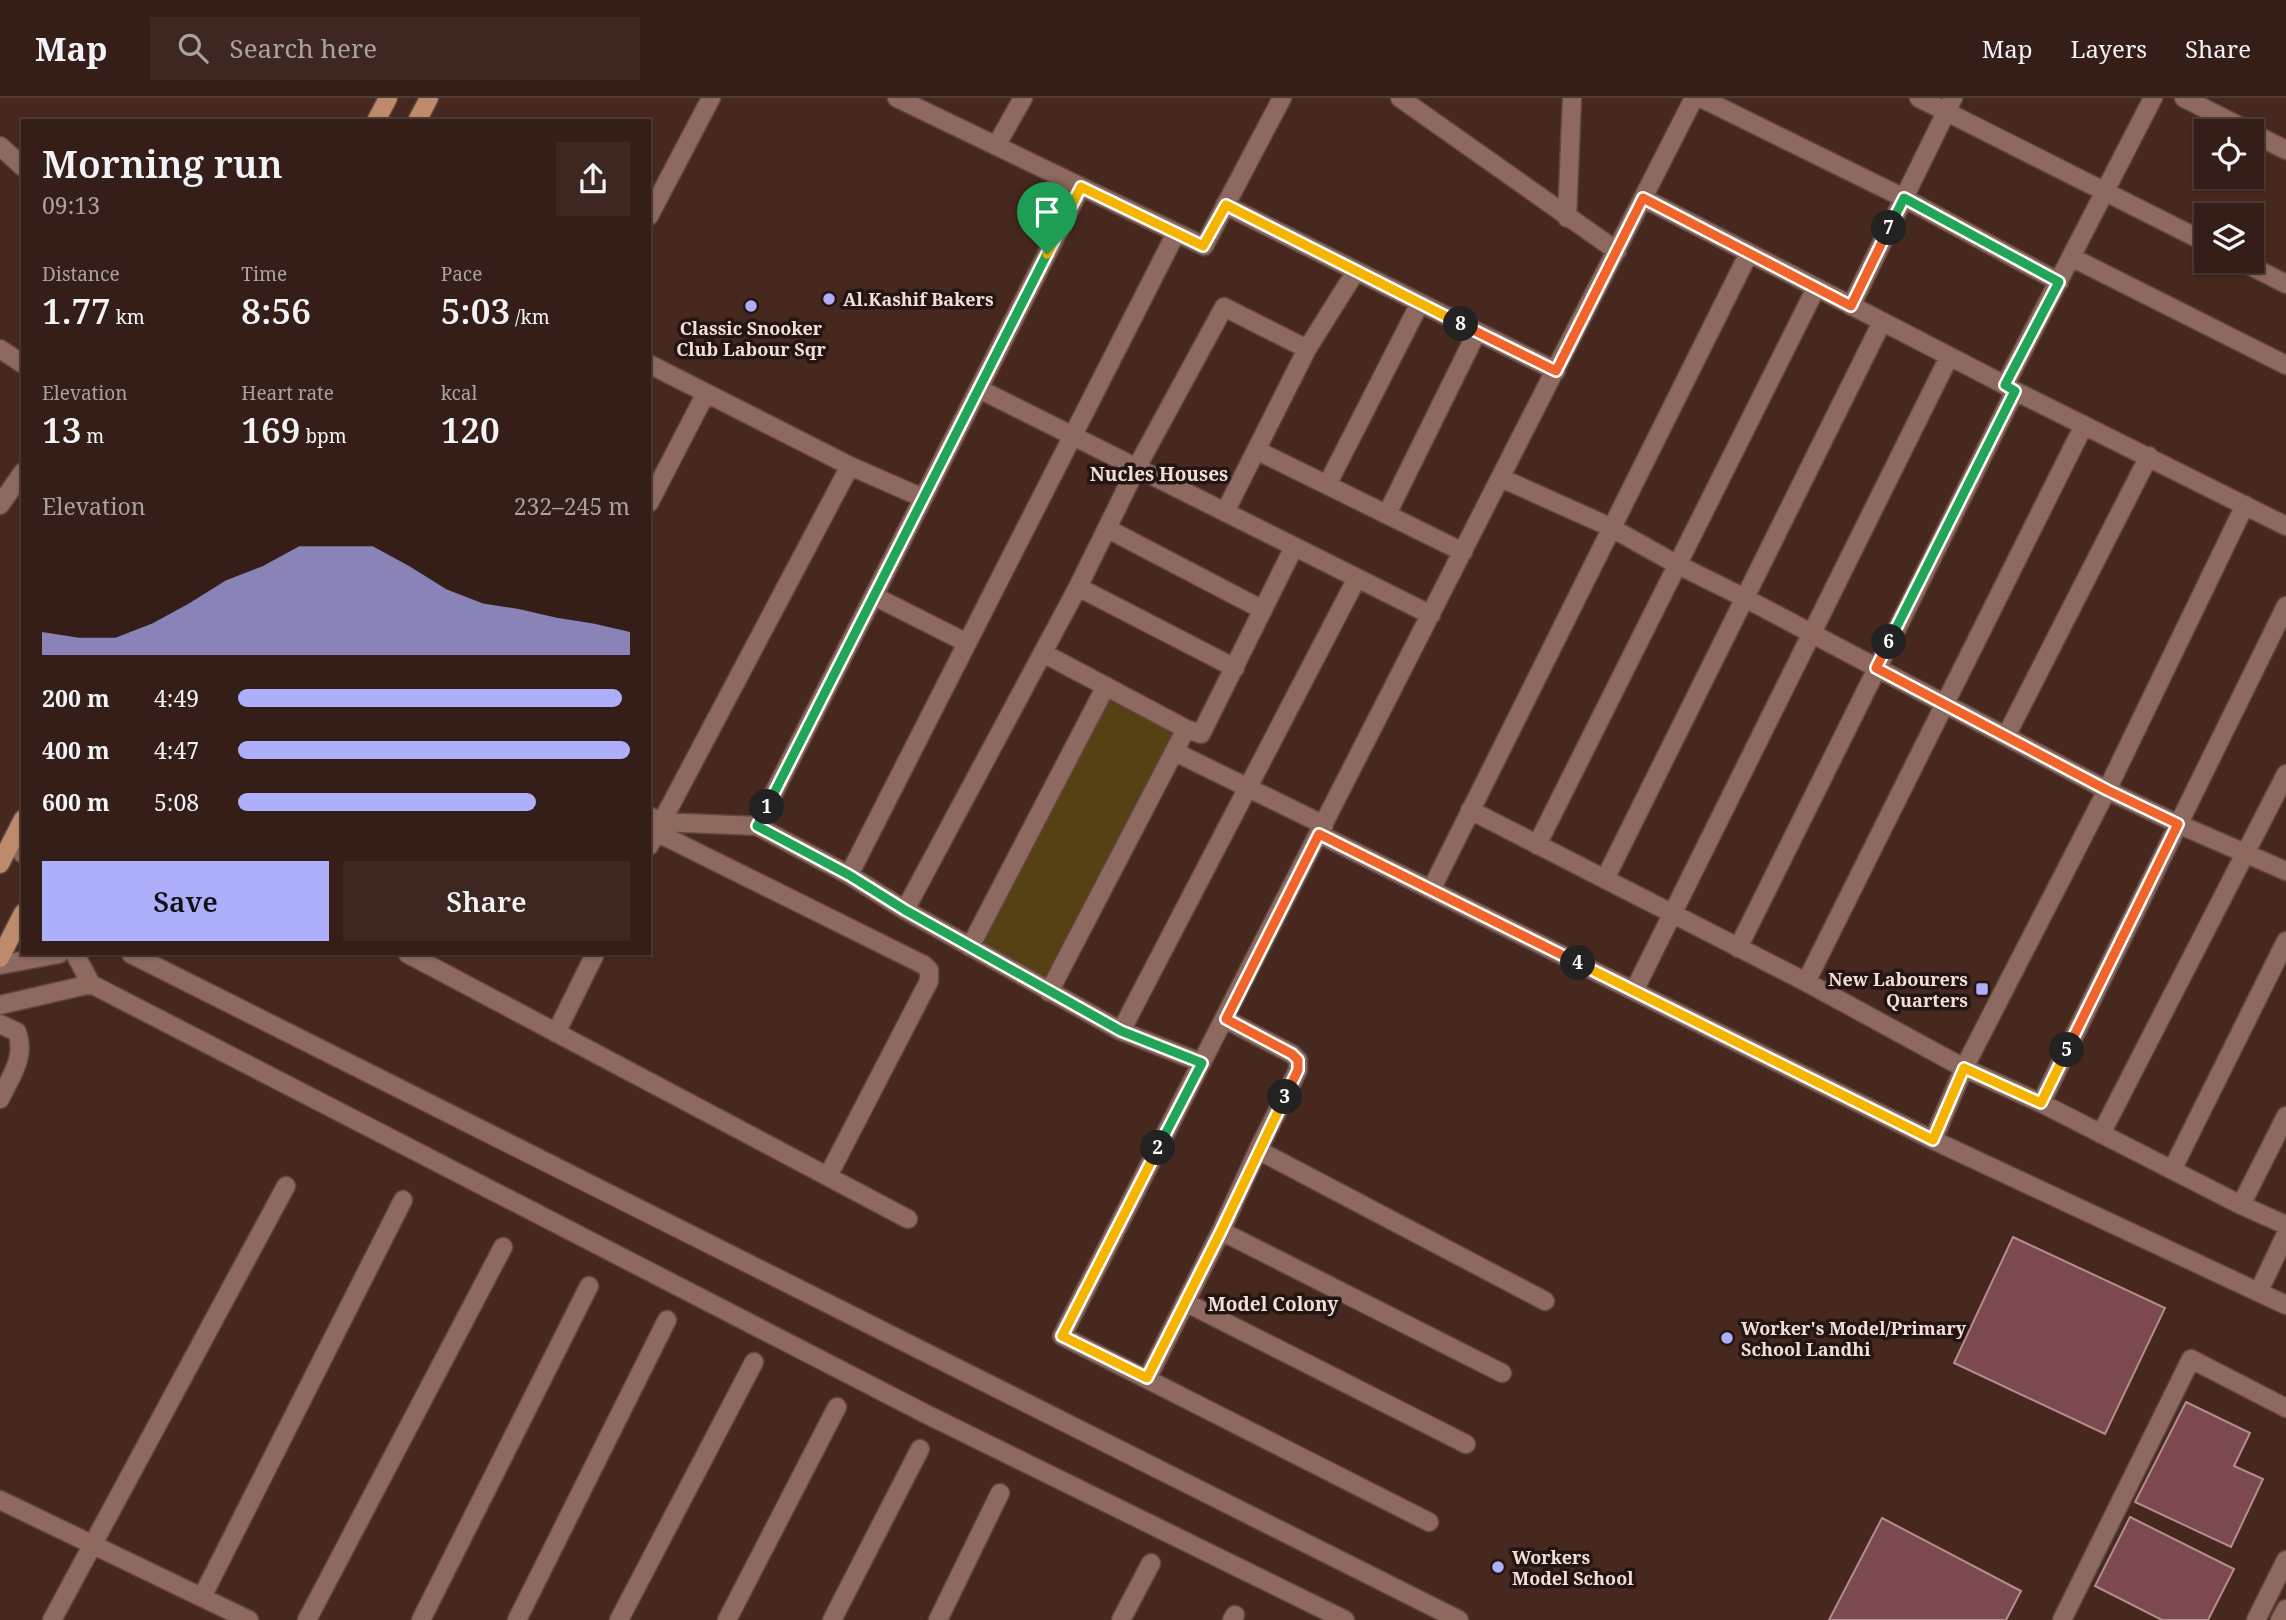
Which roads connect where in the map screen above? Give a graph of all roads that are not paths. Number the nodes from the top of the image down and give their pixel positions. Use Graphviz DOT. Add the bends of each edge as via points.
graph roads {
  1 [pos="387,98"];
  2 [pos="429,98"];
  3 [pos="711,98"];
  4 [pos="897,98"];
  5 [pos="1023,98"];
  6 [pos="1282,98"];
  7 [pos="1400,98"];
  8 [pos="1572,98"];
  9 [pos="1694,98"];
  10 [pos="1701,98"];
  11 [pos="1919,98"];
  12 [pos="2153,98"];
  13 [pos="2184,98"];
  14 [pos="1949,105"];
  15 [pos="377,119"];
  16 [pos="418,119"];
  17 [pos="2225,119"];
  18 [pos="2264,139"];
  19 [pos="0,146"];
  20 [pos="996,146"];
  21 [pos="2286,150"];
  22 [pos="21,165"];
  23 [pos="1081,187"];
  24 [pos="2105,192"];
  25 [pos="1643,198"];
  26 [pos="1904,198"];
  27 [pos="1226,205"];
  28 [pos="651,212"];
  29 [pos="1567,218"];
  30 [pos="1176,233"];
  31 [pos="2194,236"];
  32 [pos="1617,251"];
  33 [pos="1749,253"];
  34 [pos="2071,257"];
  35 [pos="1356,271"];
  36 [pos="2264,273"];
  37 [pos="2059,282"];
  38 [pos="2286,284"];
  39 [pos="1816,288"];
  40 [pos="1420,303"];
  41 [pos="1851,306"];
  42 [pos="1882,321"];
  43 [pos="1477,332"];
  44 [pos="0,349"];
  45 [pos="1307,349"];
  46 [pos="1949,357"];
  47 [pos="21,363"];
  48 [pos="651,365"];
  49 [pos="2286,365"];
  50 [pos="1556,371"];
  51 [pos="979,388"];
  52 [pos="2010,388"];
  53 [pos="706,393"];
  54 [pos="2084,425"];
  55 [pos="1071,436"];
  56 [pos="1256,450"];
  57 [pos="2149,456"];
  58 [pos="850,466"];
  59 [pos="1137,467"];
  60 [pos="21,474"];
  61 [pos="1501,478"];
  62 [pos="1326,485"];
  63 [pos="3,493"];
  64 [pos="923,498"];
  65 [pos="651,499"];
  66 [pos="2245,505"];
  67 [pos="1225,512"];
  68 [pos="1387,514"];
  69 [pos="2286,526"];
  70 [pos="1610,527"];
  71 [pos="1108,529"];
  72 [pos="1294,547"];
  73 [pos="1464,552"];
  74 [pos="1676,565"];
  75 [pos="1357,578"];
  76 [pos="1078,587"];
  77 [pos="874,596"];
  78 [pos="1745,598"];
  79 [pos="2286,606"];
  80 [pos="1263,610"];
  81 [pos="1431,615"];
  82 [pos="1811,634"];
  83 [pos="967,643"];
  84 [pos="1043,653"];
  85 [pos="1235,668"];
  86 [pos="1876,668"];
  87 [pos="1106,686"];
  88 [pos="1944,705"];
  89 [pos="1186,729"];
  90 [pos="2007,736"];
  91 [pos="1175,752"];
  92 [pos="2286,774"];
  93 [pos="1249,788"];
  94 [pos="2107,790"];
  95 [pos="1470,810"];
  96 [pos="21,823"];
  97 [pos="2178,824"];
  98 [pos="757,826"];
  99 [pos="654,829"];
  100 [pos="1321,829"];
  101 [pos="14,837"];
  102 [pos="1537,845"];
  103 [pos="21,851"];
  104 [pos="2246,853"];
  105 [pos="0,864"];
  106 [pos="2286,871"];
  107 [pos="849,875"];
  108 [pos="1605,879"];
  109 [pos="1431,890"];
  110 [pos="905,910"];
  111 [pos="1670,914"];
  112 [pos="21,917"];
  113 [pos="2286,941"];
  114 [pos="970,947"];
  115 [pos="1738,948"];
  116 [pos="55,955"];
  117 [pos="76,955"];
  118 [pos="133,955"];
  119 [pos="415,955"];
  120 [pos="595,955"];
  121 [pos="0,958"];
  122 [pos="0,965"];
  123 [pos="1806,982"];
  124 [pos="91,984"];
  125 [pos="1634,991"];
  126 [pos="1049,992"];
  127 [pos="0,1004"];
  128 [pos="1226,1019"];
  129 [pos="0,1024"];
  130 [pos="1121,1031"];
  131 [pos="556,1033"];
  132 [pos="1202,1063"];
  133 [pos="1964,1068"];
  134 [pos="0,1099"];
  135 [pos="2041,1103"];
  136 [pos="2286,1116"];
  137 [pos="2101,1134"];
  138 [pos="1933,1140"];
  139 [pos="1258,1150"];
  140 [pos="2172,1170"];
  141 [pos="828,1176"];
  142 [pos="286,1186"];
  143 [pos="403,1200"];
  144 [pos="2241,1205"];
  145 [pos="908,1219"];
  146 [pos="2286,1225"];
  147 [pos="1221,1231"];
  148 [pos="2286,1234"];
  149 [pos="503,1247"];
  150 [pos="589,1286"];
  151 [pos="2259,1291"];
  152 [pos="1545,1301"];
  153 [pos="1185,1302"];
  154 [pos="2286,1305"];
  155 [pos="667,1320"];
  156 [pos="754,1362"];
  157 [pos="1502,1373"];
  158 [pos="1147,1378"];
  159 [pos="838,1406"];
  160 [pos="2286,1408"];
  161 [pos="1466,1444"];
  162 [pos="920,1449"];
  163 [pos="1000,1493"];
  164 [pos="0,1500"];
  165 [pos="1429,1522"];
  166 [pos="91,1545"];
  167 [pos="2286,1560"];
  168 [pos="1151,1563"];
  169 [pos="202,1597"];
  170 [pos="2286,1609"];
  171 [pos="57,1617"];
  172 [pos="249,1620"];
  173 [pos="307,1620"];
  174 [pos="421,1620"];
  175 [pos="517,1620"];
  176 [pos="619,1620"];
  177 [pos="727,1620"];
  178 [pos="832,1620"];
  179 [pos="938,1620"];
  180 [pos="1121,1620"];
  181 [pos="1345,1620"];
  182 [pos="1459,1620"];
  183 [pos="2062,1620"];
  184 [pos="2256,1620"];
  185 [pos="2280,1620"];
  1 -- 15 [label="main road"];
  2 -- 16 [label="main road"];
  3 -- 28 [label="street"];
  4 -- 20 [label="street"];
  5 -- 20 [label="street"];
  6 -- 27 [label="street"];
  7 -- 29 [label="street"];
  8 -- 29 [label="street"];
  9 -- 25 [label="street"];
  10 -- 26 [label="street"];
  11 -- 14 [label="street"];
  12 -- 24 [label="street"];
  13 -- 17 [label="street"];
  14 -- 24 [label="street"];
  14 -- 26 [label="street"];
  18 -- 21 [label="street"];
  19 -- 22 [label="street"];
  20 -- 23 [label="street"];
  23 -- 30 [label="street"];
  23 -- 51 [label="street"];
  24 -- 31 [label="street"];
  24 -- 34 [label="street"];
  25 -- 32 [label="street"];
  25 -- 33 [label="street"];
  26 -- 37 [label="street"];
  26 -- 41 [label="street"];
  27 -- 30 [label="street" via="1203,246"];
  27 -- 35 [label="street"];
  29 -- 32 [label="street"];
  30 -- 55 [label="street"];
  32 -- 50 [label="street"];
  33 -- 39 [label="street"];
  33 -- 70 [label="street"];
  34 -- 37 [label="street"];
  34 -- 49 [label="street"];
  35 -- 40 [label="street"];
  35 -- 45 [label="street"];
  36 -- 38 [label="street"];
  37 -- 52 [label="street"];
  39 -- 41 [label="street"];
  39 -- 74 [label="street"];
  40 -- 43 [label="street"];
  40 -- 62 [label="street"];
  41 -- 42 [label="street"];
  42 -- 46 [label="street"];
  42 -- 78 [label="street"];
  43 -- 50 [label="street"];
  43 -- 68 [label="street"];
  44 -- 47 [label="street"];
  45 -- 56 [label="street"];
  45 -- 59 [label="street" via="1224,307"];
  46 -- 52 [label="street"];
  46 -- 82 [label="street"];
  48 -- 53 [label="street"];
  50 -- 61 [label="street"];
  51 -- 55 [label="street"];
  51 -- 64 [label="street"];
  52 -- 54 [label="street"];
  52 -- 86 [label="street"];
  53 -- 58 [label="street"];
  53 -- 65 [label="street"];
  54 -- 57 [label="street"];
  54 -- 88 [label="street"];
  55 -- 59 [label="street"];
  55 -- 83 [label="street"];
  56 -- 62 [label="street"];
  56 -- 67 [label="street"];
  57 -- 66 [label="street"];
  57 -- 90 [label="street"];
  58 -- 64 [label="street"];
  58 -- 99 [label="street"];
  59 -- 67 [label="street"];
  59 -- 71 [label="street"];
  60 -- 63 [label="street"];
  61 -- 70 [label="street"];
  61 -- 73 [label="street"];
  62 -- 68 [label="street"];
  64 -- 77 [label="street"];
  66 -- 69 [label="street"];
  66 -- 94 [label="street"];
  67 -- 72 [label="street"];
  68 -- 73 [label="street"];
  70 -- 74 [label="street"];
  70 -- 95 [label="street"];
  71 -- 76 [label="street"];
  71 -- 80 [label="street"];
  72 -- 75 [label="street"];
  72 -- 80 [label="street"];
  73 -- 81 [label="street"];
  74 -- 78 [label="street"];
  74 -- 102 [label="street"];
  75 -- 81 [label="street"];
  75 -- 93 [label="street"];
  76 -- 84 [label="street"];
  76 -- 85 [label="street"];
  77 -- 83 [label="street"];
  77 -- 98 [label="street"];
  78 -- 82 [label="street"];
  78 -- 108 [label="street"];
  79 -- 97 [label="street"];
  80 -- 85 [label="street"];
  81 -- 100 [label="street"];
  82 -- 86 [label="street"];
  82 -- 111 [label="street"];
  83 -- 107 [label="street"];
  84 -- 87 [label="street"];
  84 -- 110 [label="street"];
  85 -- 89 [label="street" via="1201,734"];
  86 -- 88 [label="street"];
  86 -- 115 [label="street"];
  87 -- 89 [label="street"];
  87 -- 114 [label="street"];
  88 -- 90 [label="street"];
  88 -- 123 [label="street"];
  89 -- 91 [label="street"];
  90 -- 94 [label="street"];
  91 -- 93 [label="street"];
  91 -- 126 [label="street"];
  92 -- 104 [label="street"];
  93 -- 100 [label="street"];
  93 -- 130 [label="street"];
  94 -- 97 [label="street"];
  94 -- 133 [label="street"];
  95 -- 102 [label="street"];
  95 -- 109 [label="street"];
  96 -- 101 [label="main road"];
  97 -- 104 [label="street"];
  97 -- 135 [label="street"];
  98 -- 99 [label="street"];
  98 -- 107 [label="street"];
  99 -- 141 [label="street" via="929,970 929,981"];
  100 -- 109 [label="street"];
  100 -- 128 [label="street"];
  101 -- 103 [label="street"];
  101 -- 105 [label="main road"];
  102 -- 108 [label="street"];
  104 -- 106 [label="street"];
  104 -- 137 [label="street"];
  107 -- 110 [label="street"];
  108 -- 111 [label="street"];
  109 -- 125 [label="street"];
  110 -- 114 [label="street"];
  111 -- 115 [label="street"];
  111 -- 125 [label="street"];
  112 -- 121 [label="main road"];
  113 -- 140 [label="street"];
  114 -- 126 [label="street"];
  115 -- 123 [label="street"];
  116 -- 122 [label="street"];
  117 -- 124 [label="street"];
  118 -- 182 [label="street"];
  119 -- 131 [label="street"];
  120 -- 131 [label="street"];
  123 -- 133 [label="street"];
  124 -- 127 [label="street"];
  124 -- 181 [label="street" via="913,1407"];
  125 -- 138 [label="street"];
  126 -- 130 [label="street"];
  128 -- 132 [label="street"];
  128 -- 139 [label="street" via="1298,1060 1298,1070"];
  129 -- 134 [label="street" via="17,1032 21,1044 19,1060"];
  130 -- 132 [label="street"];
  131 -- 141 [label="street"];
  132 -- 158 [label="street" via="1062,1336"];
  133 -- 135 [label="street"];
  133 -- 138 [label="street"];
  135 -- 137 [label="street"];
  136 -- 144 [label="street"];
  137 -- 140 [label="street"];
  138 -- 151 [label="street"];
  139 -- 147 [label="street"];
  139 -- 152 [label="street"];
  140 -- 144 [label="street"];
  141 -- 145 [label="street"];
  142 -- 166 [label="street"];
  143 -- 169 [label="street"];
  144 -- 146 [label="street"];
  147 -- 153 [label="street"];
  147 -- 157 [label="street"];
  148 -- 151 [label="street"];
  149 -- 173 [label="street"];
  150 -- 174 [label="street"];
  151 -- 154 [label="street"];
  153 -- 158 [label="street"];
  153 -- 161 [label="street"];
  155 -- 175 [label="street"];
  156 -- 176 [label="street"];
  158 -- 165 [label="street"];
  159 -- 177 [label="street"];
  160 -- 183 [label="street" via="2192,1359"];
  162 -- 178 [label="street"];
  163 -- 179 [label="street"];
  164 -- 166 [label="street"];
  166 -- 169 [label="street"];
  166 -- 171 [label="street"];
  167 -- 184 [label="street"];
  168 -- 180 [label="street"];
  169 -- 172 [label="street"];
  170 -- 185 [label="street"];
}
